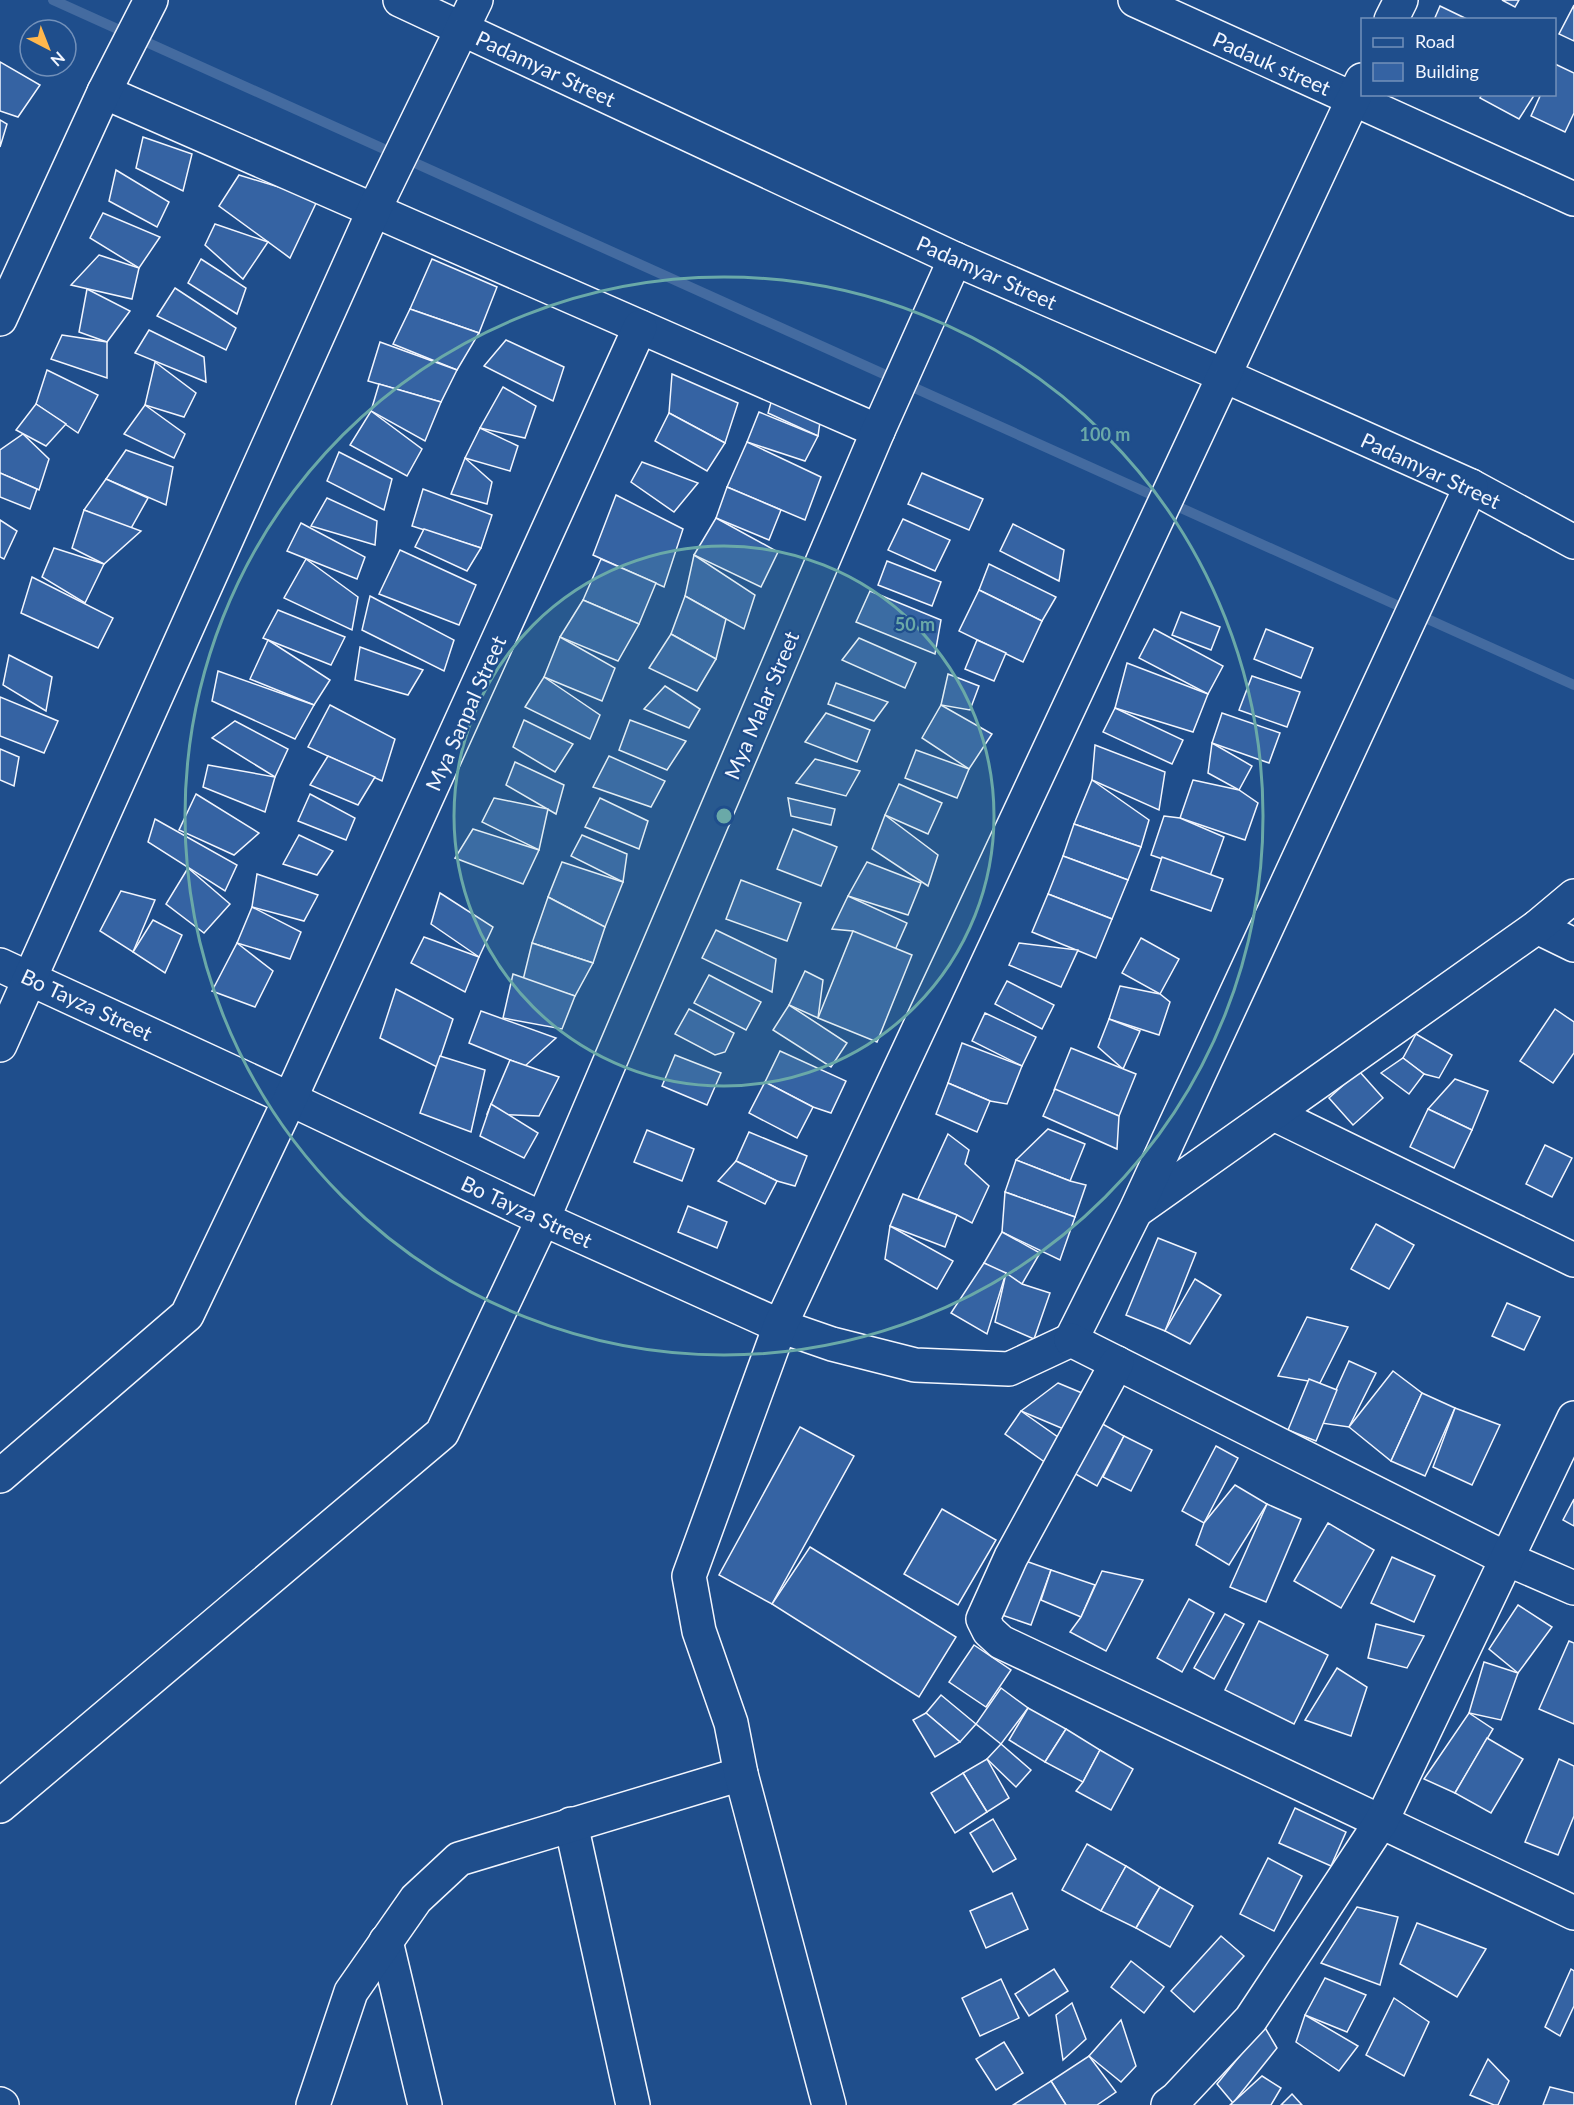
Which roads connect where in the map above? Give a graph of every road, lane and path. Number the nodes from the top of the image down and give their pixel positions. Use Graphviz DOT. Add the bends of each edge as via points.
graph roads {
  1 [pos="151,0"];
  2 [pos="400,0"];
  3 [pos="476,0"];
  4 [pos="1135,0"];
  5 [pos="1401,0"];
  6 [pos="1392,18"];
  7 [pos="463,29"];
  8 [pos="1358,90"];
  9 [pos="104,92"];
  10 [pos="1370,96"];
  11 [pos="1574,200"];
  12 [pos="374,210"];
  13 [pos="955,259"];
  14 [pos="0,319"];
  15 [pos="640,327"];
  16 [pos="1223,375"];
  17 [pos="878,431"];
  18 [pos="1471,486"];
  19 [pos="1574,542"];
  20 [pos="1574,896"];
  21 [pos="1537,927"];
  22 [pos="1574,945"];
  23 [pos="14,971"];
  24 [pos="0,1045"];
  25 [pos="290,1099"];
  26 [pos="1274,1114"];
  27 [pos="1136,1210"];
  28 [pos="543,1219"];
  29 [pos="1574,1260"];
  30 [pos="780,1326"];
  31 [pos="1071,1340"];
  32 [pos="1117,1363"];
  33 [pos="1574,1418"];
  34 [pos="0,1476"];
  35 [pos="1508,1559"];
  36 [pos="1574,1588"];
  37 [pos="741,1774"];
  38 [pos="0,1806"];
  39 [pos="1381,1822"];
  40 [pos="571,1824"];
  41 [pos="1574,1913"];
  42 [pos="386,1941"];
  43 [pos="1175,2103"];
  44 [pos="314,2105"];
  45 [pos="425,2105"];
  46 [pos="633,2105"];
  47 [pos="829,2105"];
  1 -- 9 [label="street"];
  2 -- 7 [label="street, Padamyar Street"];
  3 -- 7 [label="street"];
  4 -- 8 [label="street, Padauk street"];
  5 -- 6 [label="street"];
  7 -- 12 [label="street"];
  7 -- 13 [label="street, Padamyar Street"];
  8 -- 16 [label="street"];
  9 -- 12 [label="street"];
  9 -- 14 [label="street"];
  10 -- 11 [label="street, Padauk street"];
  12 -- 15 [label="street"];
  12 -- 23 [label="street"];
  13 -- 16 [label="street, Padamyar Street"];
  13 -- 17 [label="street, Mya Malar Street"];
  15 -- 17 [label="street"];
  15 -- 25 [label="street, Mya Sanpal Street"];
  16 -- 18 [label="street, Padamyar Street"];
  16 -- 30 [label="street"];
  17 -- 28 [label="street, Mya Malar Street"];
  18 -- 19 [label="street, Padamyar Street"];
  18 -- 27 [label="street"];
  20 -- 21 [label="street"];
  21 -- 22 [label="street"];
  21 -- 26 [label="street"];
  23 -- 24 [label="street"];
  23 -- 25 [label="street, Bo Tayza Street"];
  25 -- 28 [label="street, Bo Tayza Street"];
  25 -- 34 [label="street, Mya Sanpal Street" via="187,1315"];
  26 -- 27 [label="street"];
  26 -- 29 [label="street"];
  27 -- 31 [label="street"];
  28 -- 30 [label="street, Bo Tayza Street"];
  28 -- 38 [label="street, Mya Malar Street" via="442,1433"];
  30 -- 31 [label="street, Bo Tayza Street" via="915,1365 1009,1369"];
  30 -- 37 [label="street" via="689,1576 699,1631 731,1723"];
  31 -- 32 [label="street"];
  32 -- 35 [label="street"];
  32 -- 39 [label="street" via="1011,1557 983,1619 989,1631 1001,1642"];
  33 -- 35 [label="street"];
  35 -- 36 [label="street"];
  35 -- 39 [label="street"];
  37 -- 40 [label="street"];
  37 -- 47 [label="street"];
  39 -- 41 [label="street"];
  39 -- 43 [label="street" via="1251,2019"];
  40 -- 42 [label="street" via="459,1859 416,1899"];
  40 -- 46 [label="street"];
  42 -- 44 [label="street" via="351,1992"];
  42 -- 45 [label="street"];
}
